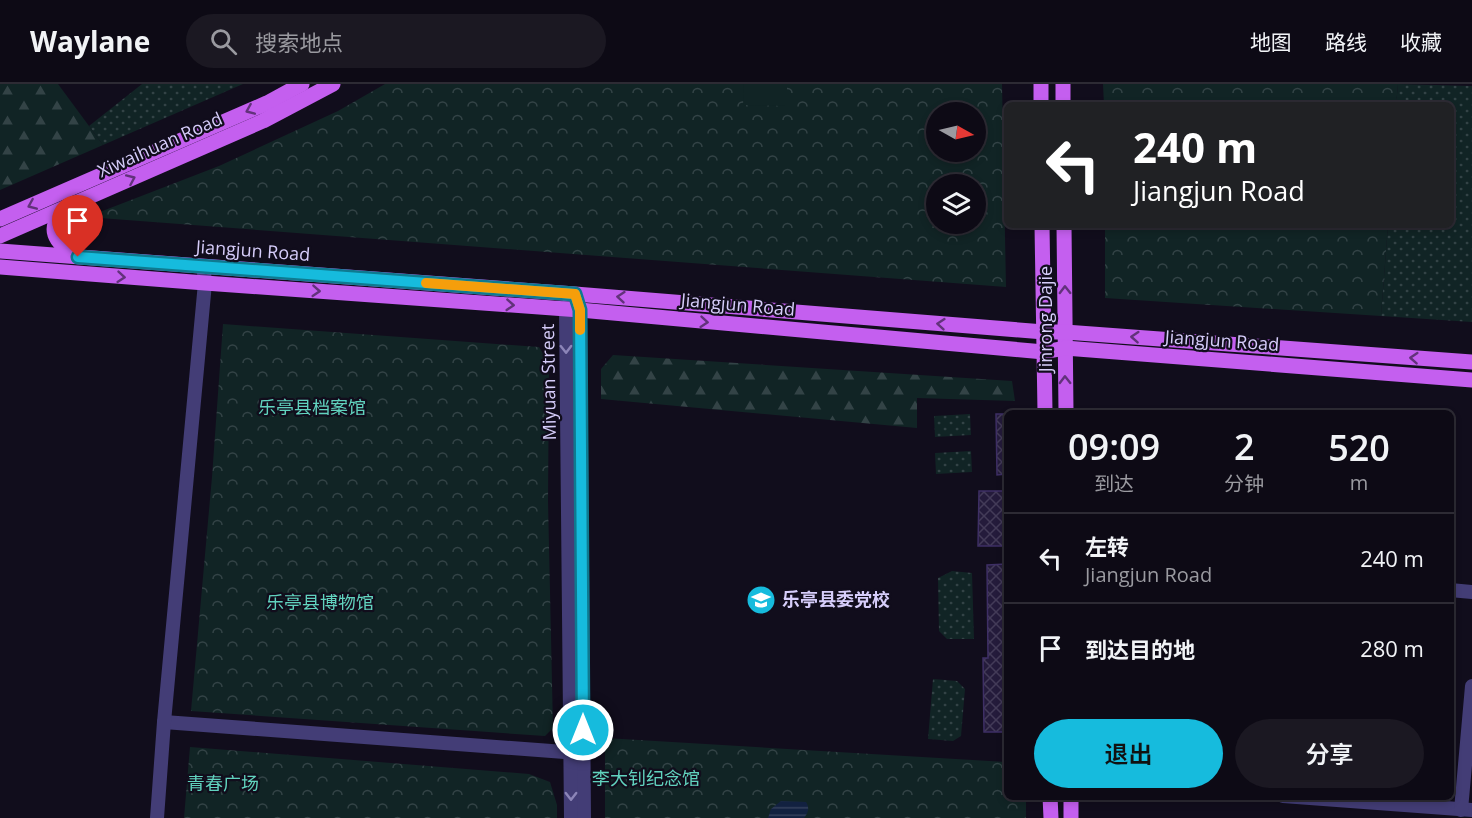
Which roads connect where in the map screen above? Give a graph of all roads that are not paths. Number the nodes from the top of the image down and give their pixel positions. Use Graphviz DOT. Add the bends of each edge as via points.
graph roads {
  1 [pos="302,84"];
  2 [pos="333,84"];
  3 [pos="1041,84"];
  4 [pos="1063,84"];
  5 [pos="1041,102"];
  6 [pos="1063,102"];
  7 [pos="70,206"];
  8 [pos="0,219"];
  9 [pos="1042,228"];
  10 [pos="1064,228"];
  11 [pos="0,236"];
  12 [pos="0,251"];
  13 [pos="78,257"];
  14 [pos="0,267"];
  15 [pos="204,267"];
  16 [pos="205,283"];
  17 [pos="575,294"];
  18 [pos="573,310"];
  19 [pos="1044,332"];
  20 [pos="1065,332"];
  21 [pos="1065,348"];
  22 [pos="1044,352"];
  23 [pos="1472,362"];
  24 [pos="1472,380"];
  25 [pos="1045,410"];
  26 [pos="1066,410"];
  27 [pos="1454,590"];
  28 [pos="1472,592"];
  29 [pos="1472,686"];
  30 [pos="164,722"];
  31 [pos="577,753"];
  32 [pos="1050,800"];
  33 [pos="1071,800"];
  34 [pos="1336,800"];
  35 [pos="1467,810"];
  36 [pos="157,818"];
  37 [pos="571,818"];
  38 [pos="584,818"];
  39 [pos="1051,818"];
  40 [pos="1071,818"];
  1 -- 8 [label="main road, Xiwaihuan Road, one-way" via="267,103"];
  7 -- 2 [label="main road, Xiwaihuan Road, one-way" via="263,121"];
  3 -- 5 [label="main road"];
  4 -- 6 [label="main road"];
  7 -- 11 [label="main road, Xiwaihuan Road"];
  7 -- 13 [label="main road" via="58,218 55,235 64,250"];
  9 -- 19 [label="main road, Jinrong Dajie"];
  20 -- 10 [label="main road, Jinrong Dajie, one-way"];
  12 -- 13 [label="main road, Jiangjun Road"];
  13 -- 15 [label="main road, Jiangjun Road"];
  14 -- 16 [label="main road, Jiangjun Road, one-way"];
  15 -- 16 [label="street"];
  15 -- 17 [label="main road, Jiangjun Road"];
  16 -- 18 [label="main road, Jiangjun Road, one-way"];
  16 -- 30 [label="street"];
  17 -- 18 [label="street, Miyuan Street"];
  19 -- 17 [label="main road, Jiangjun Road, one-way"];
  18 -- 22 [label="main road, Jiangjun Road, one-way"];
  18 -- 31 [label="street, Miyuan Street"];
  19 -- 20 [label="main road, Jiangjun Road"];
  19 -- 22 [label="main road, Jinrong Dajie"];
  20 -- 21 [label="main road, Jinrong Dajie"];
  23 -- 20 [label="main road, Jiangjun Road, one-way"];
  21 -- 22 [label="main road, Jiangjun Road"];
  21 -- 24 [label="main road, Jiangjun Road"];
  26 -- 21 [label="main road, Jinrong Dajie, one-way"];
  22 -- 25 [label="main road, Jinrong Dajie"];
  27 -- 28 [label="street"];
  29 -- 35 [label="street"];
  30 -- 31 [label="street"];
  30 -- 36 [label="street"];
  31 -- 37 [label="street, Miyuan Street, one-way"];
  31 -- 38 [label="street, Miyuan Street"];
  32 -- 39 [label="main road"];
  33 -- 40 [label="main road"];
  34 -- 35 [label="street"];
}
